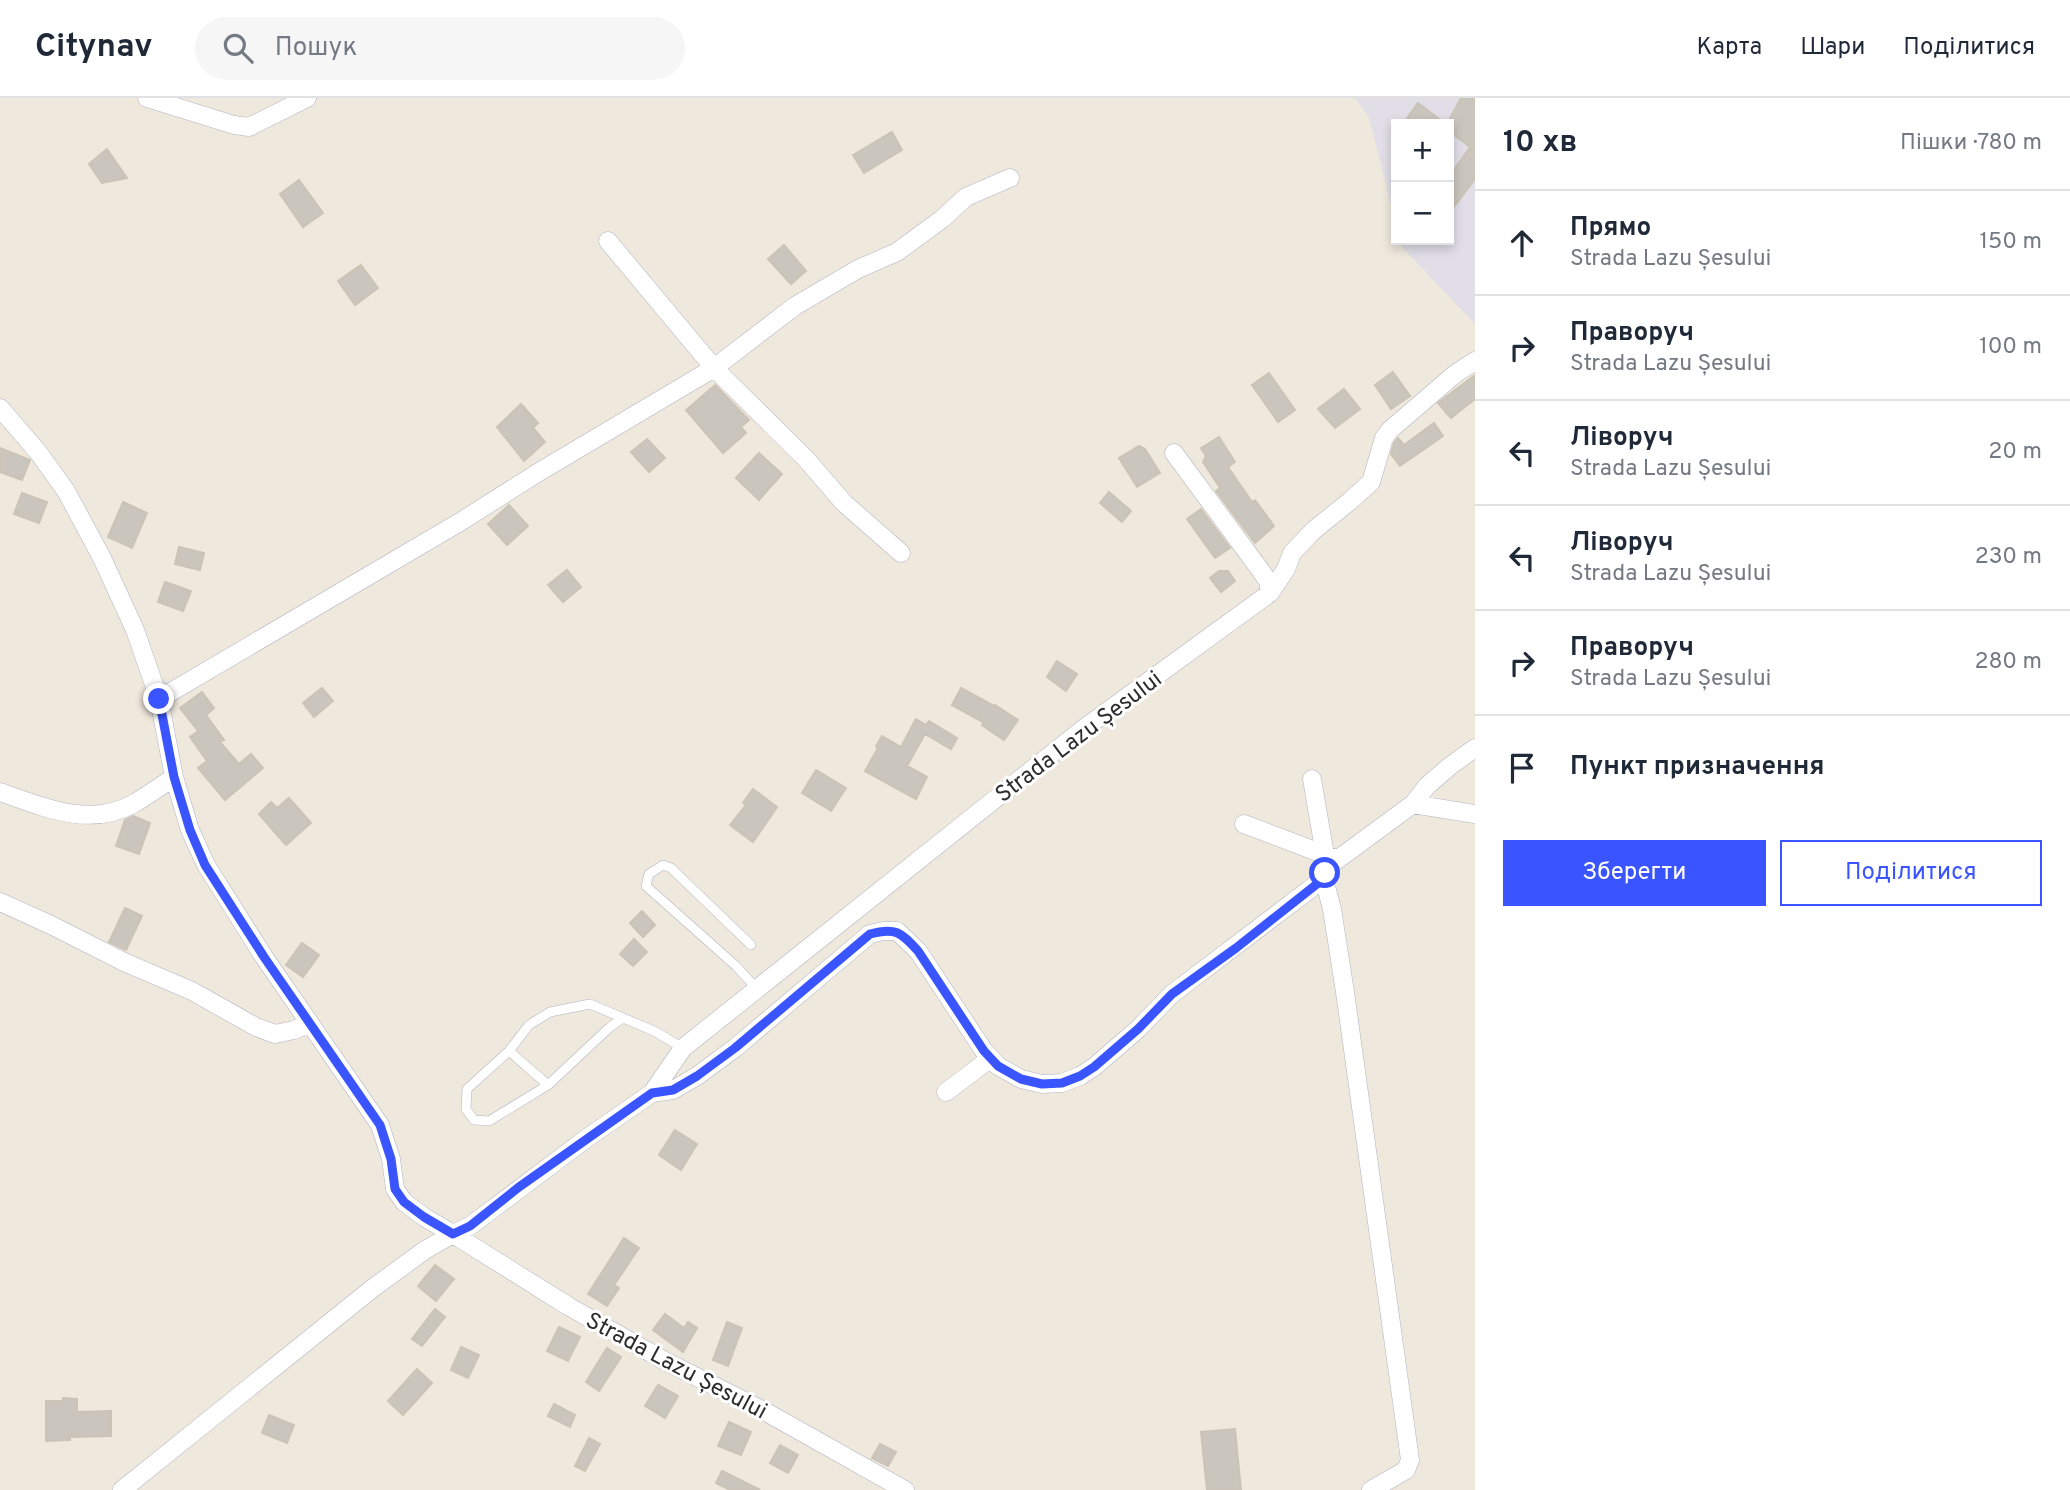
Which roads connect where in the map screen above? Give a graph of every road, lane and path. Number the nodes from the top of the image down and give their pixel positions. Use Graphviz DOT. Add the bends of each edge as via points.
graph roads {
  1 [pos="147,98"];
  2 [pos="307,98"];
  3 [pos="1010,178"];
  4 [pos="608,241"];
  5 [pos="1475,361"];
  6 [pos="714,368"];
  7 [pos="0,408"];
  8 [pos="1174,453"];
  9 [pos="901,553"];
  10 [pos="1270,593"];
  11 [pos="159,699"];
  12 [pos="1475,748"];
  13 [pos="174,777"];
  14 [pos="1312,779"];
  15 [pos="0,792"];
  16 [pos="1413,804"];
  17 [pos="1475,814"];
  18 [pos="1244,824"];
  19 [pos="1331,857"];
  20 [pos="1322,880"];
  21 [pos="0,902"];
  22 [pos="751,945"];
  23 [pos="757,989"];
  24 [pos="623,1018"];
  25 [pos="309,1023"];
  26 [pos="683,1048"];
  27 [pos="509,1051"];
  28 [pos="991,1058"];
  29 [pos="548,1085"];
  30 [pos="946,1092"];
  31 [pos="652,1093"];
  32 [pos="453,1234"];
  33 [pos="122,1490"];
  34 [pos="905,1490"];
  35 [pos="1371,1490"];
  1 -- 2 [label="street" via="249,127"];
  3 -- 6 [label="street" via="966,197 897,251 795,306"];
  4 -- 6 [label="street"];
  5 -- 10 [label="street, Strada Lazu Șesului" via="1390,430 1371,482 1292,553"];
  6 -- 9 [label="street" via="844,503"];
  6 -- 11 [label="street"];
  7 -- 11 [label="street, Strada Lazu Șesului" via="66,491 135,630"];
  8 -- 10 [label="street" via="1261,571"];
  10 -- 23 [label="street, Strada Lazu Șesului" via="1083,729"];
  11 -- 13 [label="street, Strada Lazu Șesului"];
  12 -- 16 [label="street, Strada Lazu Șesului" via="1427,786"];
  13 -- 15 [label="street" via="131,805 103,814 66,814"];
  13 -- 25 [label="street, Strada Lazu Șesului" via="205,865"];
  14 -- 19 [label="street"];
  16 -- 17 [label="street"];
  16 -- 19 [label="street, Strada Lazu Șesului"];
  18 -- 19 [label="street"];
  19 -- 20 [label="street, Strada Lazu Șesului"];
  20 -- 28 [label="street, Strada Lazu Șesului" via="1172,994 1080,1076 1042,1084 1021,1079"];
  20 -- 35 [label="street" via="1332,909 1345,992 1410,1460 1406,1470"];
  21 -- 25 [label="street" via="192,991 257,1027 275,1034"];
  22 -- 23 [label="lane" via="671,868 663,865 649,874 646,886"];
  23 -- 26 [label="street, Strada Lazu Șesului"];
  24 -- 26 [label="lane"];
  24 -- 27 [label="lane" via="590,1004 550,1012 529,1025"];
  24 -- 29 [label="lane"];
  25 -- 32 [label="street, Strada Lazu Șesului" via="380,1125 395,1189 404,1202"];
  26 -- 31 [label="street, Strada Lazu Șesului"];
  27 -- 29 [label="lane"];
  27 -- 29 [label="lane" via="467,1089 466,1109 474,1120 489,1121"];
  28 -- 30 [label="street"];
  28 -- 31 [label="street, Strada Lazu Șesului" via="918,951 897,931 883,931 870,934 697,1076 673,1090"];
  31 -- 32 [label="street, Strada Lazu Șesului"];
  32 -- 33 [label="street, Strada Lazu Șesului" via="373,1288"];
  32 -- 34 [label="street, Strada Lazu Șesului" via="568,1306"];
}
